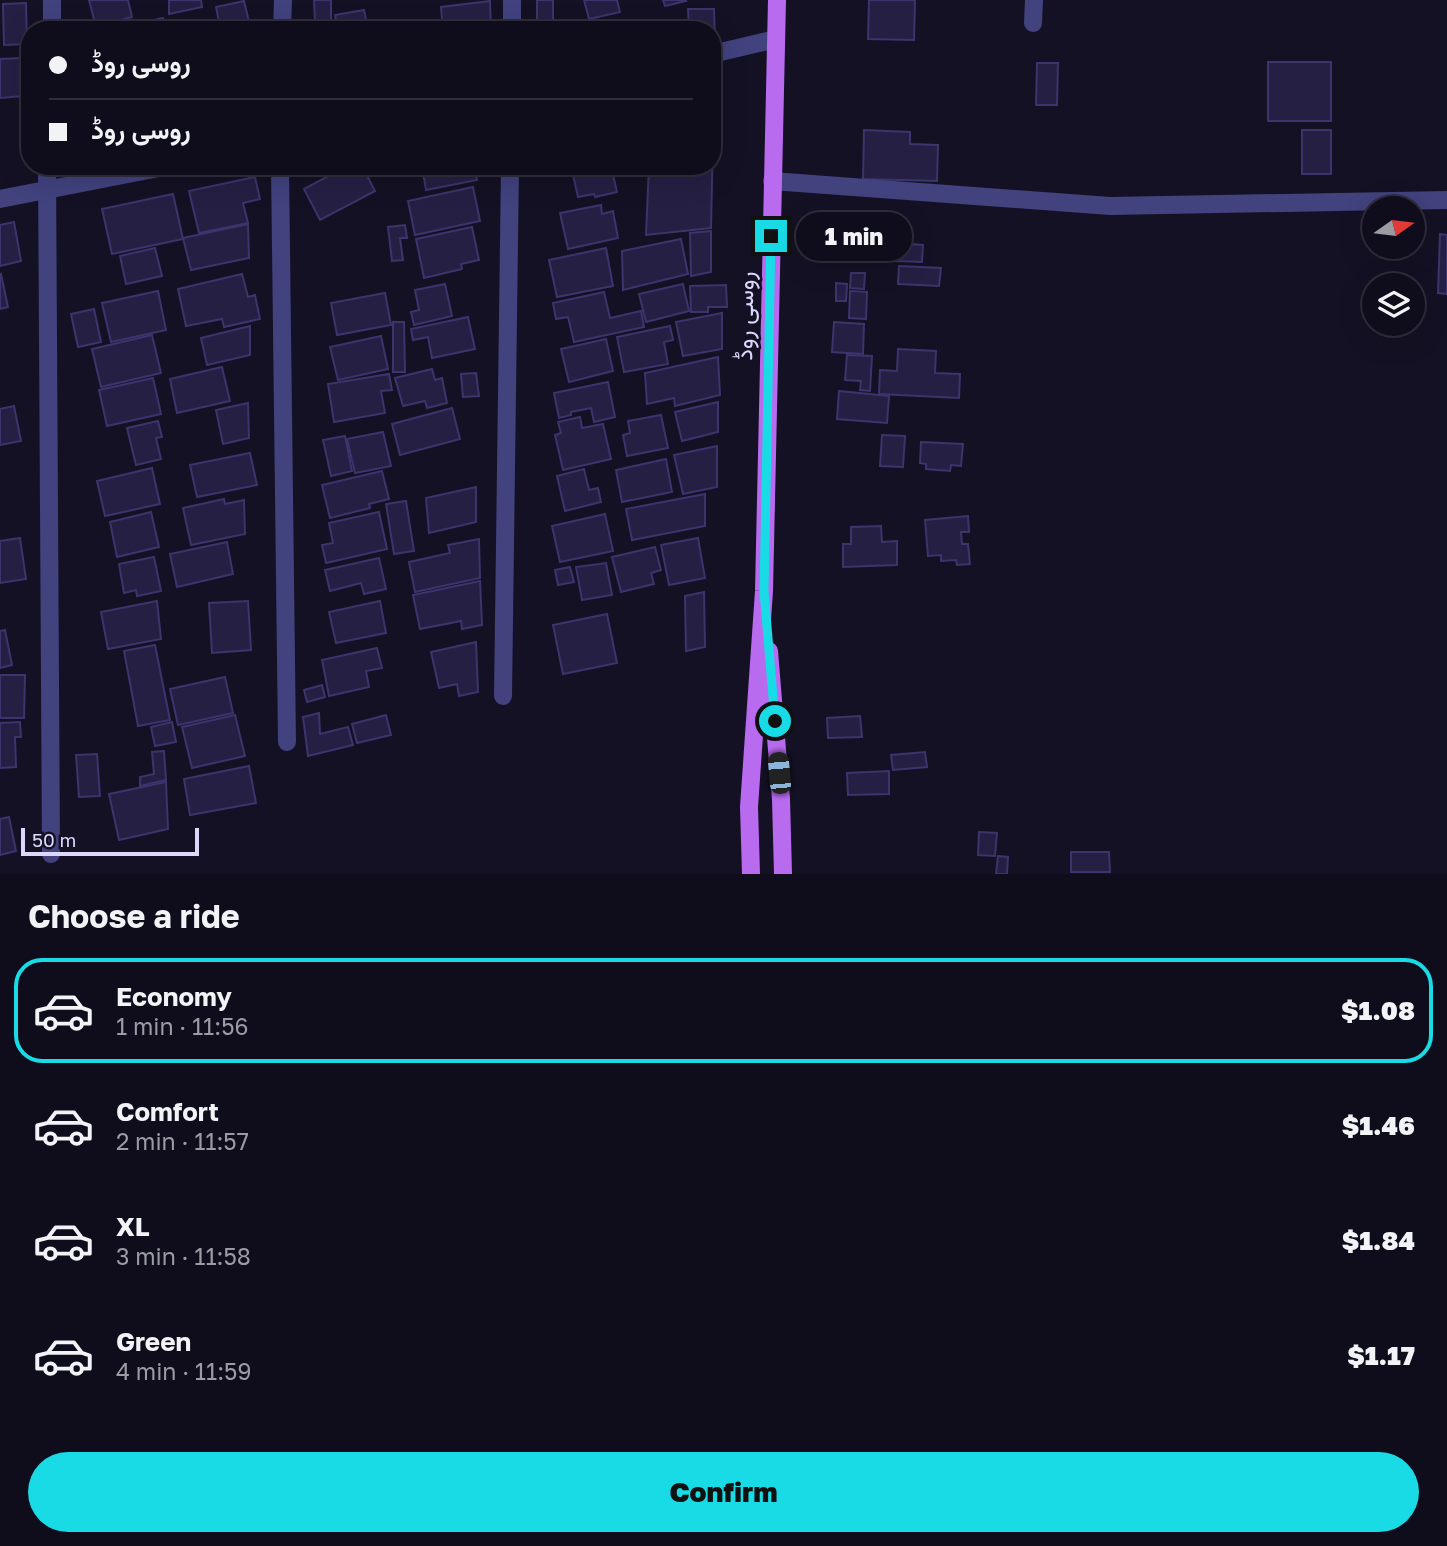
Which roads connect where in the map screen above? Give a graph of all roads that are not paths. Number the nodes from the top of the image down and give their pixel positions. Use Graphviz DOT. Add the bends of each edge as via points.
graph roads {
  1 [pos="52,0"];
  2 [pos="283,0"];
  3 [pos="512,0"];
  4 [pos="777,0"];
  5 [pos="1034,0"];
  6 [pos="51,21"];
  7 [pos="282,21"];
  8 [pos="512,21"];
  9 [pos="1033,23"];
  10 [pos="776,39"];
  11 [pos="721,52"];
  12 [pos="47,175"];
  13 [pos="123,175"];
  14 [pos="280,175"];
  15 [pos="510,175"];
  16 [pos="772,181"];
  17 [pos="47,190"];
  18 [pos="0,199"];
  19 [pos="1447,200"];
  20 [pos="764,591"];
  21 [pos="503,696"];
  22 [pos="287,742"];
  23 [pos="51,854"];
  24 [pos="751,874"];
  25 [pos="783,874"];
  1 -- 6 [label="street"];
  2 -- 7 [label="street"];
  3 -- 8 [label="street"];
  4 -- 10 [label="main road, روسی روڈ"];
  5 -- 9 [label="street"];
  10 -- 11 [label="street"];
  10 -- 16 [label="main road, روسی روڈ"];
  12 -- 17 [label="street"];
  13 -- 17 [label="street"];
  14 -- 22 [label="street"];
  15 -- 21 [label="street"];
  16 -- 19 [label="street" via="1110,206"];
  16 -- 20 [label="main road, روسی روڈ"];
  17 -- 18 [label="street"];
  17 -- 23 [label="street"];
  20 -- 24 [label="main road, روسی روڈ" via="749,807"];
  20 -- 25 [label="main road, روسی روڈ"];
}
